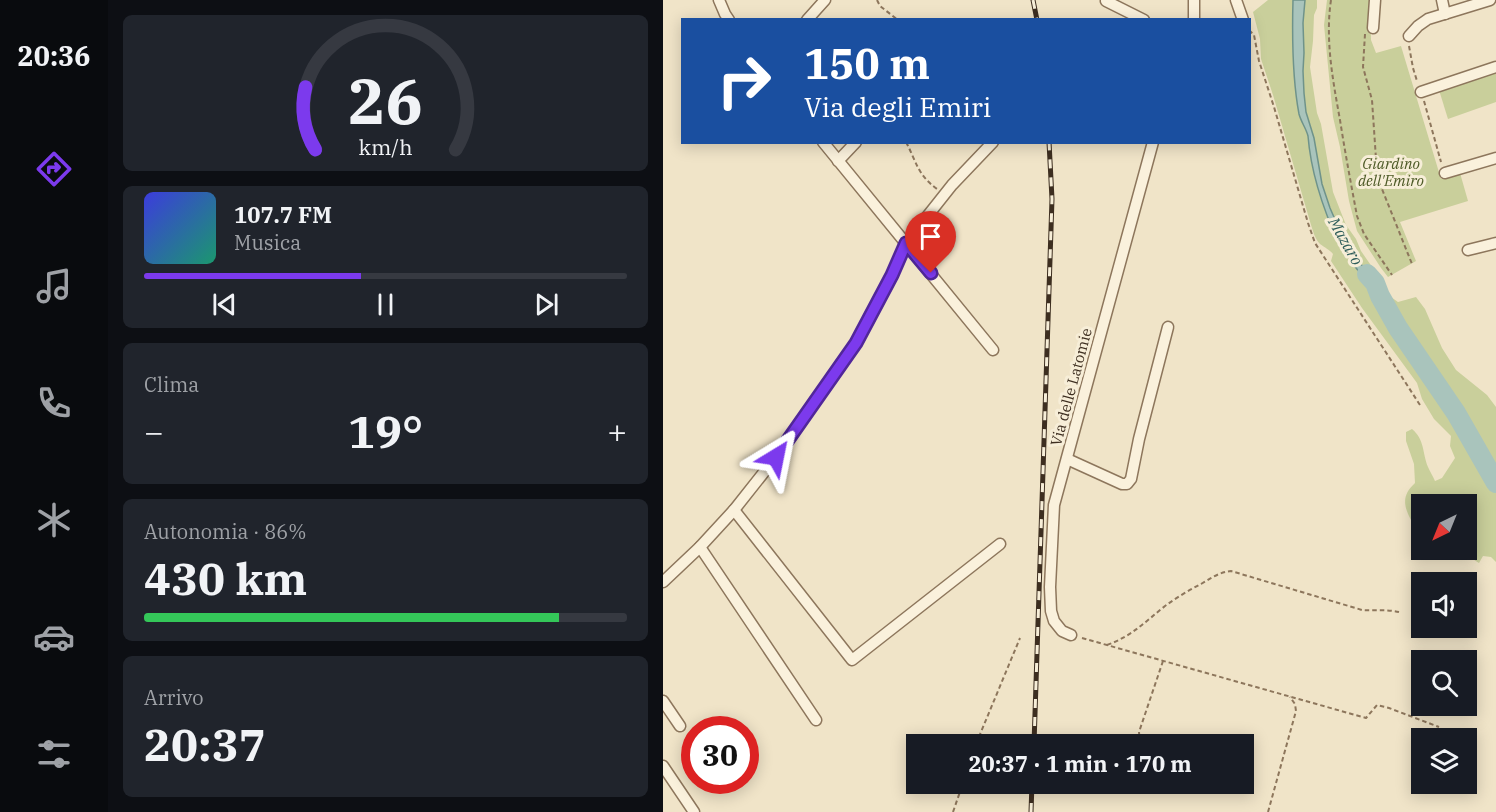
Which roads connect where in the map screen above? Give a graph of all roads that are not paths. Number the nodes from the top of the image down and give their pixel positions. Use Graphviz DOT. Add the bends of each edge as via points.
graph roads {
  1 [pos="719,0"];
  2 [pos="825,0"];
  3 [pos="1194,0"];
  4 [pos="1236,0"];
  5 [pos="1375,0"];
  6 [pos="1442,0"];
  7 [pos="1490,0"];
  8 [pos="1106,1"];
  9 [pos="1445,14"];
  10 [pos="728,18"];
  11 [pos="809,18"];
  12 [pos="1140,18"];
  13 [pos="1194,18"];
  14 [pos="1242,18"];
  15 [pos="1369,26"];
  16 [pos="1409,36"];
  17 [pos="1496,67"];
  18 [pos="1421,92"];
  19 [pos="825,144"];
  20 [pos="855,144"];
  21 [pos="991,144"];
  22 [pos="1152,144"];
  23 [pos="1496,158"];
  24 [pos="838,161"];
  25 [pos="1445,173"];
  26 [pos="906,243"];
  27 [pos="1496,243"];
  28 [pos="1468,250"];
  29 [pos="1168,327"];
  30 [pos="993,350"];
  31 [pos="1067,459"];
  32 [pos="734,510"];
  33 [pos="1000,544"];
  34 [pos="700,547"];
  35 [pos="663,582"];
  36 [pos="1071,635"];
  37 [pos="663,701"];
  38 [pos="816,720"];
  39 [pos="680,726"];
  40 [pos="663,766"];
  41 [pos="694,812"];
  1 -- 10 [label="street"];
  2 -- 11 [label="street"];
  3 -- 13 [label="street"];
  4 -- 14 [label="street"];
  5 -- 15 [label="street"];
  6 -- 9 [label="street"];
  7 -- 9 [label="street"];
  8 -- 12 [label="street"];
  9 -- 16 [label="street" via="1418,26"];
  17 -- 18 [label="street"];
  19 -- 24 [label="street"];
  20 -- 24 [label="street"];
  21 -- 26 [label="street" via="944,194"];
  22 -- 31 [label="street, Via delle Latomie"];
  23 -- 25 [label="street"];
  24 -- 26 [label="street"];
  26 -- 30 [label="street"];
  26 -- 32 [label="street" via="856,343"];
  27 -- 28 [label="street"];
  29 -- 31 [label="street" via="1131,479 1122,484"];
  31 -- 36 [label="street, Via delle Latomie" via="1054,505 1050,588 1054,621"];
  32 -- 33 [label="street" via="852,660"];
  32 -- 34 [label="street"];
  34 -- 35 [label="street"];
  34 -- 38 [label="street"];
  37 -- 39 [label="street"];
  40 -- 41 [label="street"];
}
